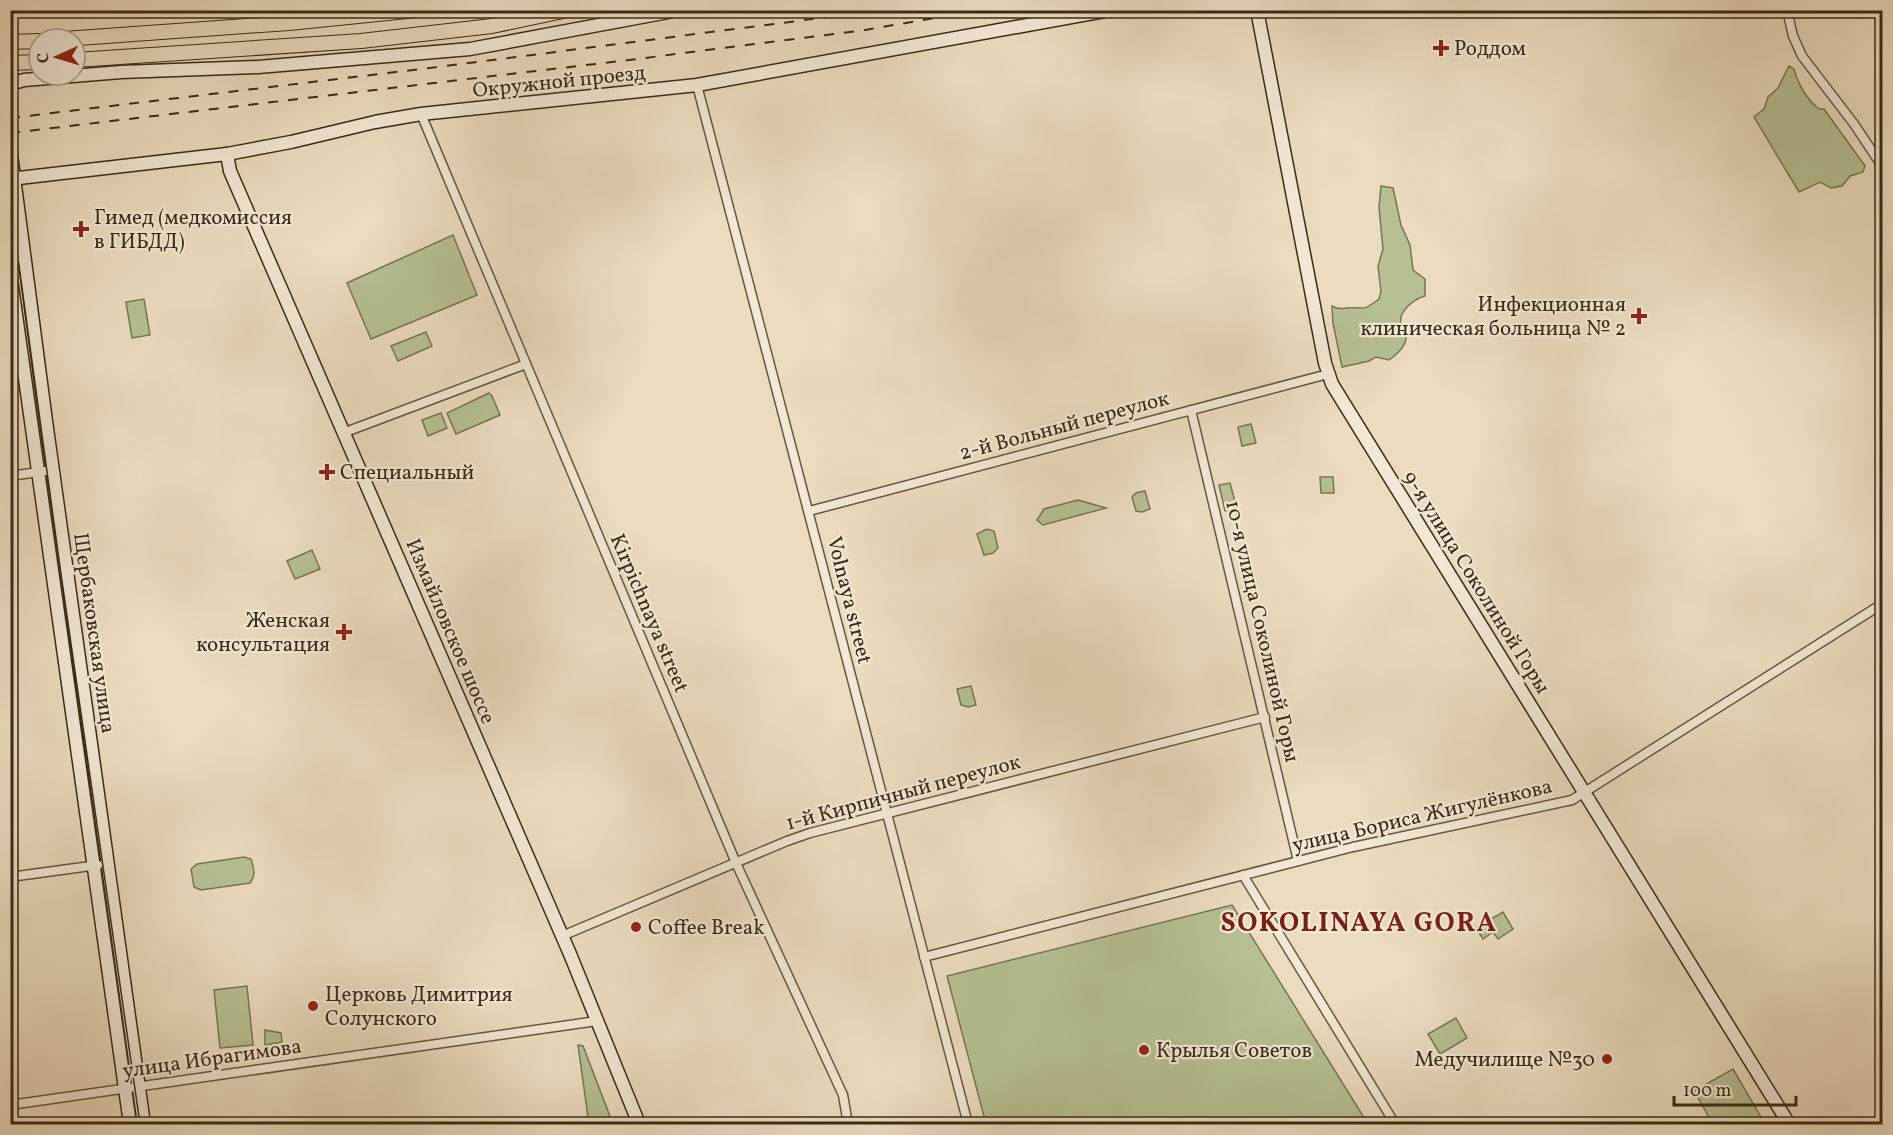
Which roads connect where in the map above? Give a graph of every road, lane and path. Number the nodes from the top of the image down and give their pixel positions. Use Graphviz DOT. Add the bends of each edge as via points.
graph roads {
  1 [pos="417,10"];
  2 [pos="568,10"];
  3 [pos="679,10"];
  4 [pos="1110,10"];
  5 [pos="1257,10"];
  6 [pos="1786,10"];
  7 [pos="87,37"];
  8 [pos="27,41"];
  9 [pos="10,42"];
  10 [pos="87,59"];
  11 [pos="27,62"];
  12 [pos="10,63"];
  13 [pos="10,86"];
  14 [pos="697,86"];
  15 [pos="421,114"];
  16 [pos="10,147"];
  17 [pos="227,154"];
  18 [pos="1882,166"];
  19 [pos="12,179"];
  20 [pos="10,272"];
  21 [pos="526,364"];
  22 [pos="1328,374"];
  23 [pos="1191,410"];
  24 [pos="343,433"];
  25 [pos="53,470"];
  26 [pos="39,472"];
  27 [pos="10,476"];
  28 [pos="809,511"];
  29 [pos="1882,604"];
  30 [pos="1265,717"];
  31 [pos="1584,791"];
  32 [pos="886,812"];
  33 [pos="1298,861"];
  34 [pos="108,863"];
  35 [pos="736,863"];
  36 [pos="94,865"];
  37 [pos="1243,875"];
  38 [pos="10,877"];
  39 [pos="562,936"];
  40 [pos="924,957"];
  41 [pos="597,1021"];
  42 [pos="139,1085"];
  43 [pos="125,1089"];
  44 [pos="10,1105"];
  45 [pos="1882,1120"];
  46 [pos="130,1125"];
  47 [pos="144,1125"];
  48 [pos="639,1125"];
  49 [pos="848,1125"];
  50 [pos="968,1125"];
  51 [pos="1395,1125"];
  52 [pos="1789,1125"];
  53 [pos="1876,1125"];
  1 -- 7 [label="main road"];
  2 -- 10 [label="main road" via="492,26 361,41"];
  3 -- 13 [label="main road" via="470,49 258,67 121,72 24,80"];
  4 -- 14 [label="main road, Окружной проезд"];
  5 -- 22 [label="main road, 9-я улица Соколиной Горы"];
  6 -- 18 [label="street" via="1802,56"];
  8 -- 9 [label="main road"];
  11 -- 12 [label="main road"];
  14 -- 15 [label="main road, Окружной проезд"];
  14 -- 28 [label="street, Volnaya street"];
  15 -- 17 [label="main road, Окружной проезд"];
  15 -- 21 [label="street, Kirpichnaya street"];
  16 -- 19 [label="main road, Щербаковская улица"];
  17 -- 19 [label="main road, Окружной проезд"];
  17 -- 24 [label="main road, Измайловское шоссе" via="230,171"];
  19 -- 25 [label="main road, Щербаковская улица"];
  20 -- 26 [label="main road, Щербаковская улица"];
  21 -- 24 [label="street"];
  21 -- 35 [label="street, Kirpichnaya street"];
  22 -- 23 [label="street, 2-й Вольный переулок"];
  22 -- 31 [label="main road, 9-я улица Соколиной Горы"];
  23 -- 28 [label="street, 2-й Вольный переулок"];
  23 -- 30 [label="street, 10-я улица Соколиной Горы"];
  24 -- 39 [label="main road, Измайловское шоссе"];
  25 -- 26 [label="street"];
  25 -- 34 [label="main road, Щербаковская улица"];
  26 -- 27 [label="street"];
  26 -- 36 [label="main road, Щербаковская улица"];
  28 -- 32 [label="street, Volnaya street"];
  29 -- 31 [label="street, улица Бориса Жигулёнкова"];
  30 -- 32 [label="street, 1-й Кирпичный переулок"];
  30 -- 33 [label="street, 10-я улица Соколиной Горы"];
  31 -- 33 [label="street, улица Бориса Жигулёнкова" via="1572,800"];
  31 -- 52 [label="main road, 9-я улица Соколиной Горы"];
  32 -- 35 [label="street, 1-й Кирпичный переулок" via="810,833"];
  32 -- 40 [label="street, Volnaya street"];
  33 -- 37 [label="street, улица Бориса Жигулёнкова"];
  34 -- 36 [label="street"];
  34 -- 42 [label="main road, Щербаковская улица"];
  35 -- 39 [label="street, 1-й Кирпичный переулок"];
  35 -- 49 [label="street, Kirpichnaya street" via="843,1095"];
  36 -- 38 [label="street"];
  36 -- 43 [label="main road, Щербаковская улица"];
  37 -- 40 [label="street, улица Бориса Жигулёнкова"];
  37 -- 51 [label="street"];
  39 -- 41 [label="main road, Измайловское шоссе"];
  40 -- 50 [label="street, Volnaya street"];
  41 -- 42 [label="street, улица Ибрагимова"];
  41 -- 48 [label="main road, Измайловское шоссе"];
  42 -- 43 [label="street, улица Ибрагимова"];
  42 -- 47 [label="main road, Щербаковская улица"];
  43 -- 44 [label="street, улица Ибрагимова"];
  43 -- 46 [label="main road, Щербаковская улица"];
  45 -- 53 [label="main road"];
}
